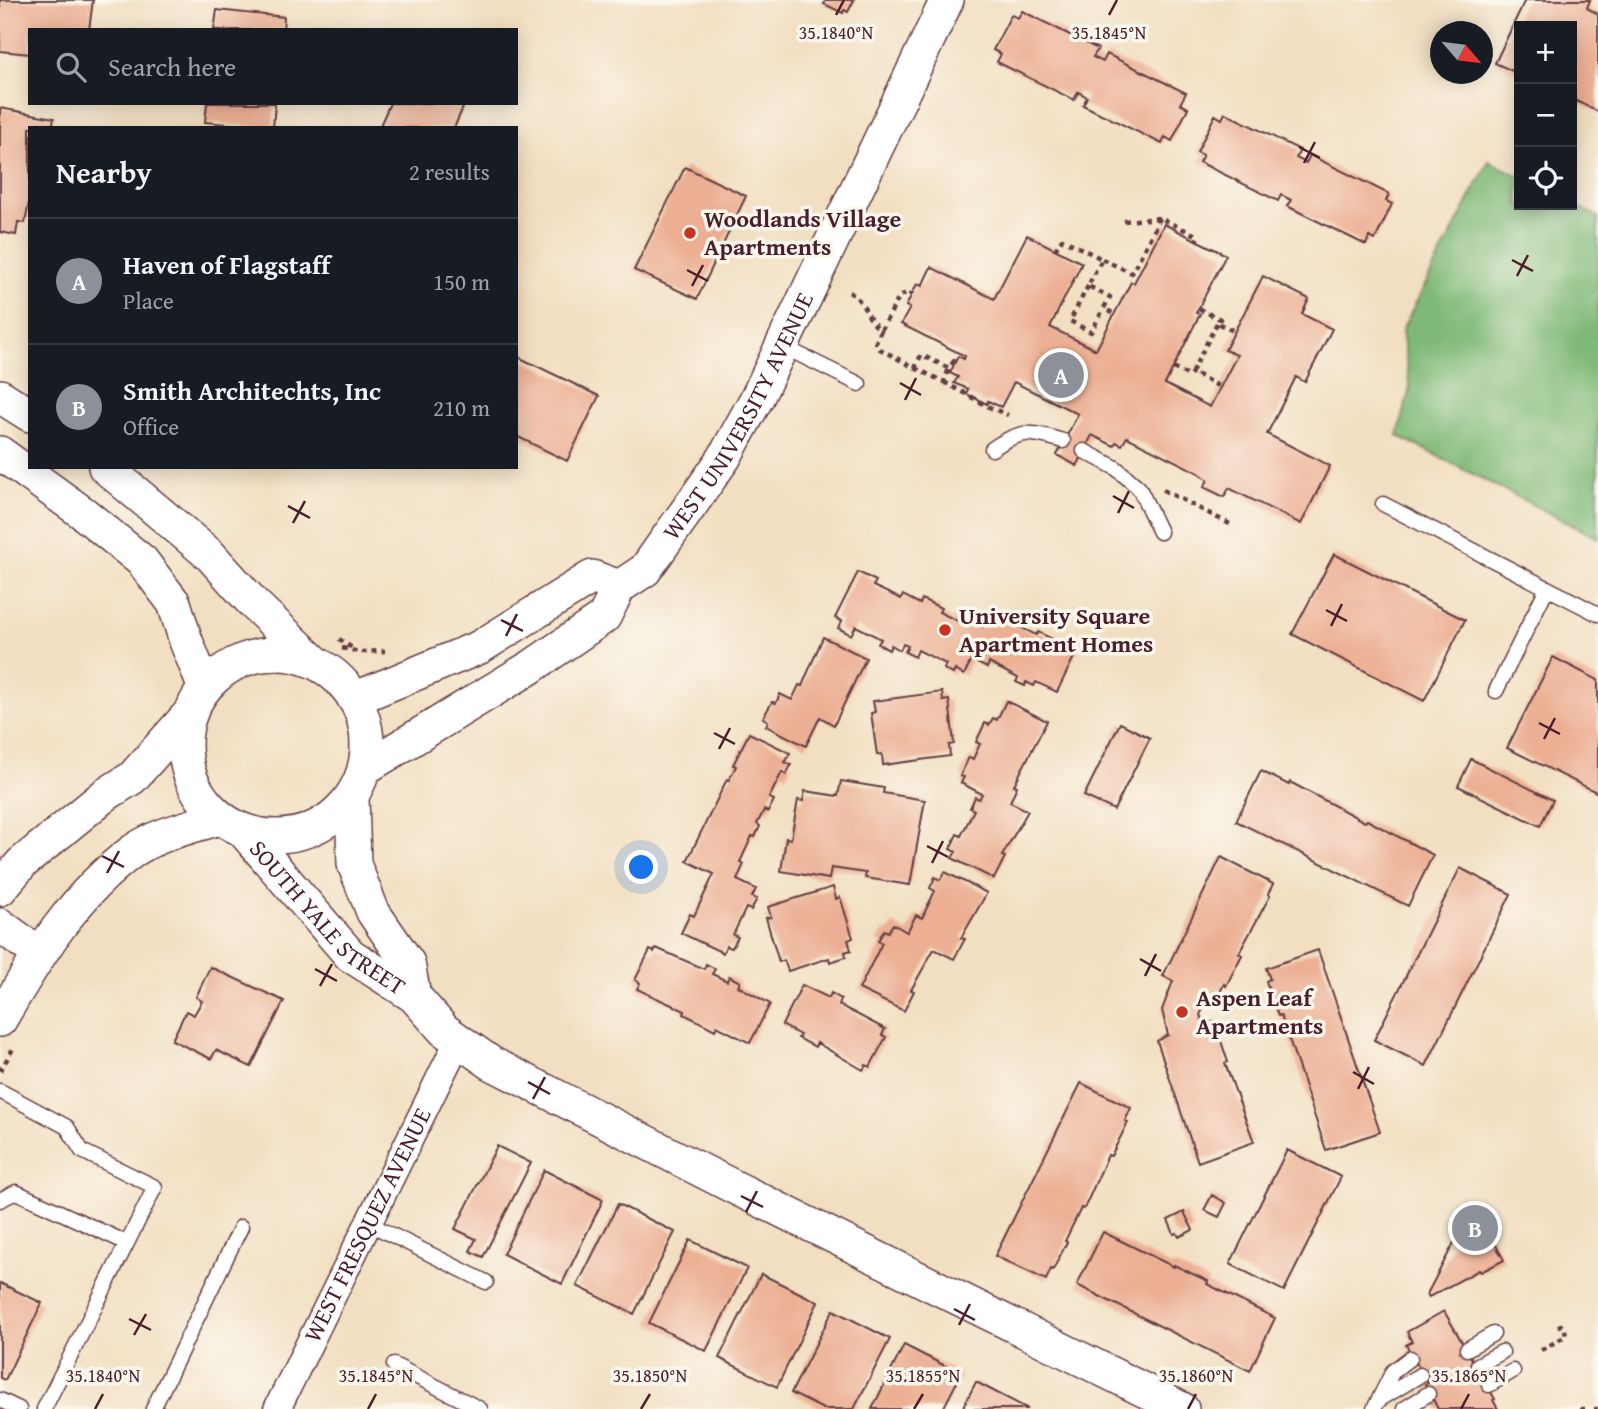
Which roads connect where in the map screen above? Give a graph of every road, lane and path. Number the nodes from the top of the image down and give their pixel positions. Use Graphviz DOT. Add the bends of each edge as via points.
graph roads {
  1 [pos="947,0"];
  2 [pos="1160,218"];
  3 [pos="1124,221"];
  4 [pos="1196,241"];
  5 [pos="1055,250"];
  6 [pos="1102,259"];
  7 [pos="1088,286"];
  8 [pos="849,292"];
  9 [pos="912,295"];
  10 [pos="1104,309"];
  11 [pos="1199,309"];
  12 [pos="1114,314"];
  13 [pos="1217,323"];
  14 [pos="881,330"];
  15 [pos="1234,331"];
  16 [pos="782,346"];
  17 [pos="956,362"];
  18 [pos="915,368"];
  19 [pos="949,368"];
  20 [pos="1173,368"];
  21 [pos="1192,372"];
  22 [pos="944,382"];
  23 [pos="859,384"];
  24 [pos="1220,387"];
  25 [pos="0,397"];
  26 [pos="28,414"];
  27 [pos="1019,420"];
  28 [pos="1063,441"];
  29 [pos="992,449"];
  30 [pos="1084,451"];
  31 [pos="0,453"];
  32 [pos="107,469"];
  33 [pos="1383,504"];
  34 [pos="1160,532"];
  35 [pos="619,587"];
  36 [pos="1547,588"];
  37 [pos="1598,614"];
  38 [pos="326,654"];
  39 [pos="408,676"];
  40 [pos="1496,691"];
  41 [pos="197,699"];
  42 [pos="354,699"];
  43 [pos="358,782"];
  44 [pos="232,826"];
  45 [pos="0,889"];
  46 [pos="0,925"];
  47 [pos="39,954"];
  48 [pos="414,996"];
  49 [pos="0,1020"];
  50 [pos="458,1041"];
  51 [pos="0,1091"];
  52 [pos="0,1200"];
  53 [pos="368,1223"];
  54 [pos="241,1227"];
  55 [pos="127,1242"];
  56 [pos="486,1282"];
  57 [pos="1556,1327"];
  58 [pos="1493,1334"];
  59 [pos="1467,1349"];
  60 [pos="1541,1350"];
  61 [pos="1502,1352"];
  62 [pos="1410,1358"];
  63 [pos="394,1365"];
  64 [pos="1478,1365"];
  65 [pos="1513,1371"];
  66 [pos="1420,1375"];
  67 [pos="1489,1385"];
  68 [pos="1428,1394"];
  69 [pos="0,1400"];
  70 [pos="1376,1405"];
  71 [pos="19,1409"];
  72 [pos="44,1409"];
  73 [pos="153,1409"];
  74 [pos="277,1409"];
  75 [pos="480,1409"];
  76 [pos="1182,1409"];
  77 [pos="1404,1409"];
  78 [pos="1580,1409"];
  79 [pos="1586,1409"];
  1 -- 16 [label="street, WEST UNIVERSITY AVENUE"];
  2 -- 3 [label="path"];
  2 -- 4 [label="path" via="1198,236"];
  2 -- 6 [label="path" via="1132,273"];
  5 -- 6 [label="path" via="1062,239"];
  6 -- 7 [label="path"];
  7 -- 10 [label="path" via="1110,297"];
  7 -- 10 [label="path" via="1070,321 1091,332"];
  8 -- 14 [label="path" via="863,303 868,318"];
  9 -- 14 [label="path" via="900,296"];
  10 -- 12 [label="path"];
  11 -- 13 [label="path" via="1220,319"];
  13 -- 15 [label="path"];
  13 -- 21 [label="path"];
  14 -- 18 [label="path" via="880,349"];
  16 -- 23 [label="lane"];
  16 -- 35 [label="street, WEST UNIVERSITY AVENUE" via="724,458 645,570"];
  17 -- 19 [label="path"];
  18 -- 19 [label="path" via="920,355"];
  18 -- 22 [label="path"];
  19 -- 22 [label="path"];
  20 -- 21 [label="path" via="1190,376"];
  21 -- 24 [label="path"];
  22 -- 27 [label="path"];
  25 -- 26 [label="street"];
  28 -- 29 [label="lane" via="1021,432"];
  30 -- 34 [label="lane" via="1116,468 1139,488"];
  31 -- 41 [label="street" via="142,561 174,603"];
  32 -- 38 [label="street" via="210,555 254,604"];
  33 -- 36 [label="lane"];
  35 -- 39 [label="street" via="592,577 480,647"];
  35 -- 43 [label="street, WEST UNIVERSITY AVENUE" via="604,617"];
  36 -- 37 [label="lane"];
  36 -- 40 [label="lane"];
  38 -- 39 [label="path" via="396,651"];
  38 -- 41 [label="street" via="253,656 227,668"];
  38 -- 42 [label="street"];
  39 -- 42 [label="street"];
  41 -- 44 [label="street" via="184,741 187,770 199,797"];
  41 -- 45 [label="street" via="132,778 22,863"];
  42 -- 43 [label="street" via="367,736"];
  43 -- 44 [label="street" via="330,820 302,834 273,837"];
  43 -- 48 [label="street, SOUTH YALE STREET" via="354,864 373,912 408,963"];
  44 -- 47 [label="street" via="163,837 135,850 88,890"];
  44 -- 48 [label="street, SOUTH YALE STREET" via="350,954"];
  46 -- 47 [label="street"];
  47 -- 49 [label="street"];
  48 -- 50 [label="street, SOUTH YALE STREET"];
  50 -- 53 [label="street, WEST FRESQUEZ AVENUE"];
  50 -- 76 [label="street, SOUTH YALE STREET" via="491,1063 734,1187"];
  51 -- 55 [label="lane" via="67,1127 82,1152 155,1187"];
  52 -- 55 [label="lane" via="16,1192"];
  53 -- 56 [label="lane"];
  53 -- 74 [label="street, WEST FRESQUEZ AVENUE"];
  54 -- 73 [label="lane"];
  55 -- 72 [label="lane"];
  57 -- 60 [label="path" via="1561,1325 1566,1336"];
  58 -- 59 [label="lane"];
  61 -- 64 [label="lane"];
  62 -- 70 [label="lane" via="1393,1371"];
  63 -- 75 [label="lane"];
  65 -- 67 [label="lane"];
  66 -- 70 [label="lane"];
  68 -- 77 [label="lane"];
  69 -- 71 [label="lane"];
  78 -- 79 [label="path"];
}
